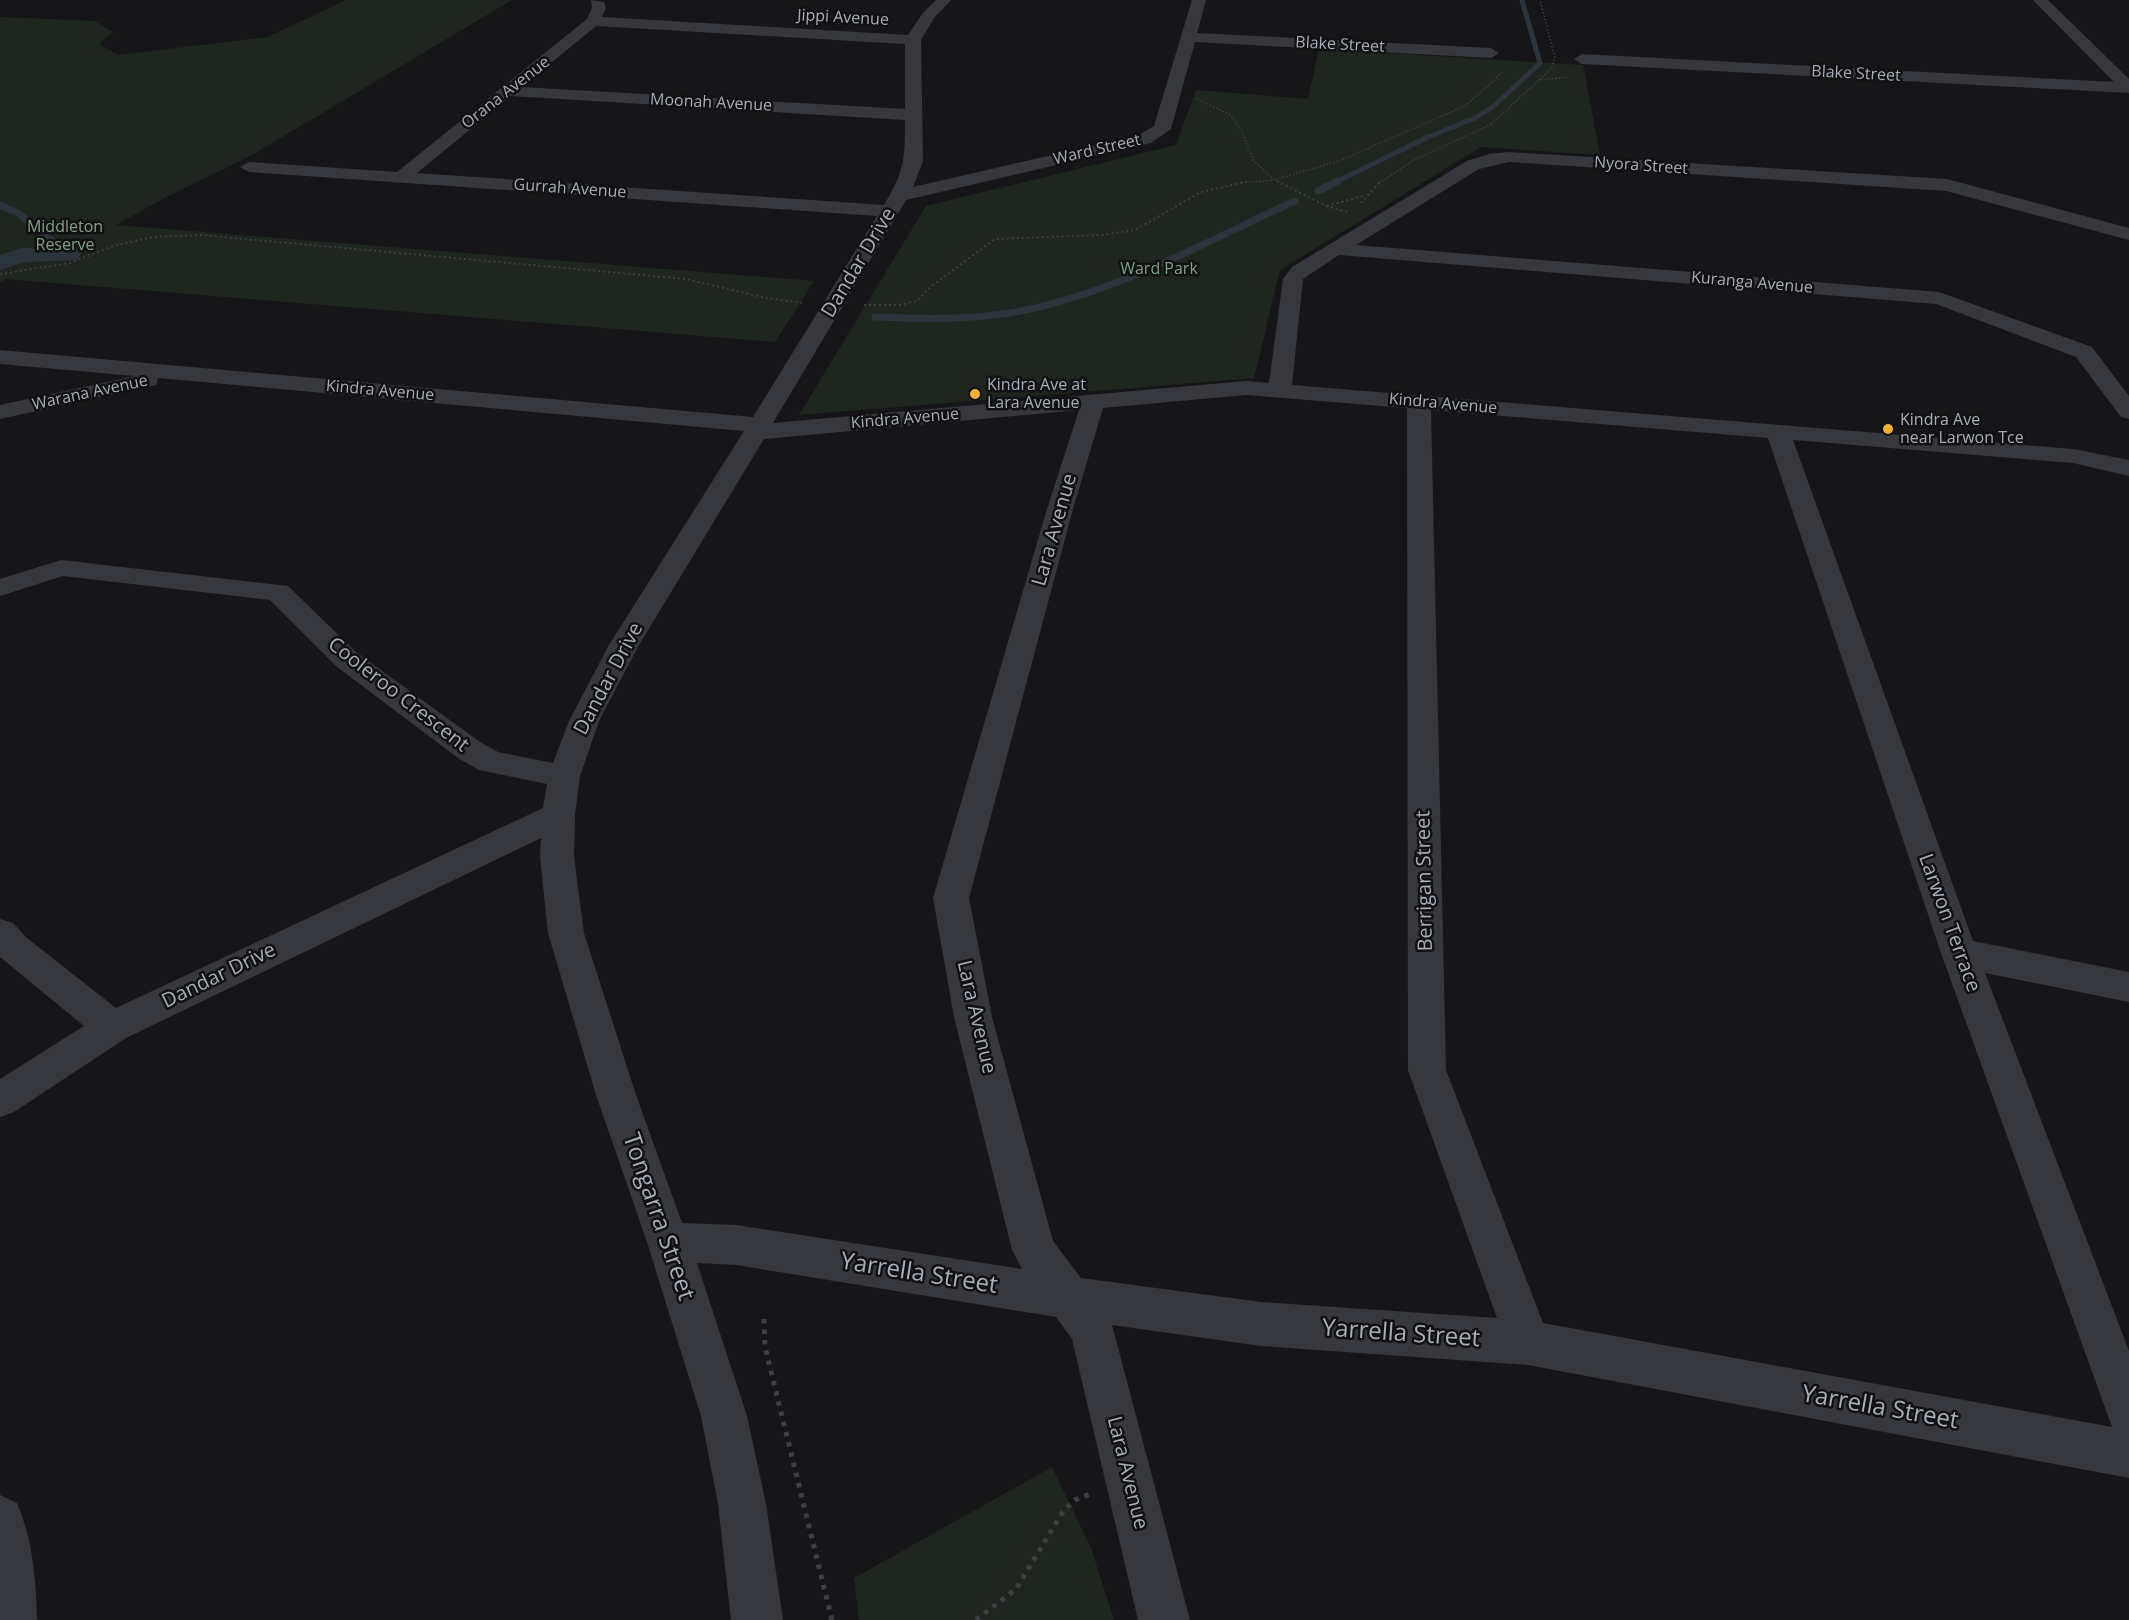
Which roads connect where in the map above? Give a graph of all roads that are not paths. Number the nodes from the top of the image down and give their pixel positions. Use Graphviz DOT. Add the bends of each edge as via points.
graph roads {
  1 [pos="597,0"];
  2 [pos="944,0"];
  3 [pos="1199,0"];
  4 [pos="2042,1"];
  5 [pos="593,21"];
  6 [pos="1189,37"];
  7 [pos="912,40"];
  8 [pos="1491,53"];
  9 [pos="1582,59"];
  10 [pos="2129,88"];
  11 [pos="507,91"];
  12 [pos="915,115"];
  13 [pos="249,167"];
  14 [pos="400,178"];
  15 [pos="895,204"];
  16 [pos="2129,234"];
  17 [pos="1336,249"];
  18 [pos="0,357"];
  19 [pos="180,374"];
  20 [pos="1280,389"];
  21 [pos="1093,402"];
  22 [pos="1419,402"];
  23 [pos="0,412"];
  24 [pos="2129,412"];
  25 [pos="758,429"];
  26 [pos="1778,432"];
  27 [pos="2129,468"];
  28 [pos="0,588"];
  29 [pos="561,795"];
  30 [pos="0,933"];
  31 [pos="1959,953"];
  32 [pos="2129,987"];
  33 [pos="113,1027"];
  34 [pos="0,1100"];
  35 [pos="668,1242"];
  36 [pos="1066,1297"];
  37 [pos="1528,1343"];
  38 [pos="2129,1412"];
  39 [pos="2129,1454"];
  40 [pos="0,1520"];
  41 [pos="11,1620"];
  42 [pos="756,1620"];
  43 [pos="1164,1620"];
  1 -- 5 [label="street" via="599,8"];
  2 -- 7 [label="street"];
  3 -- 6 [label="street, Ward Street"];
  4 -- 10 [label="street"];
  5 -- 7 [label="street, Jippi Avenue"];
  5 -- 11 [label="street, Orana Avenue"];
  6 -- 8 [label="street, Blake Street"];
  6 -- 15 [label="street, Ward Street" via="1162,129 1145,139"];
  7 -- 12 [label="street, Dandar Drive"];
  9 -- 10 [label="street, Blake Street"];
  11 -- 12 [label="street, Moonah Avenue"];
  11 -- 14 [label="street, Orana Avenue"];
  12 -- 15 [label="street, Dandar Drive" via="914,161"];
  13 -- 14 [label="street, Gurrah Avenue"];
  14 -- 15 [label="street, Gurrah Avenue"];
  15 -- 25 [label="street, Dandar Drive"];
  16 -- 17 [label="street, Nyora Street" via="1947,185 1509,157 1473,165"];
  17 -- 20 [label="street, Nyora Street" via="1307,265 1293,279"];
  17 -- 24 [label="street, Kuranga Avenue" via="1939,298 2084,352"];
  18 -- 19 [label="street, Kindra Avenue"];
  19 -- 23 [label="street, Warana Avenue"];
  19 -- 25 [label="street, Kindra Avenue"];
  20 -- 21 [label="street, Kindra Avenue" via="1236,389"];
  20 -- 22 [label="street, Kindra Avenue"];
  21 -- 25 [label="street, Kindra Avenue"];
  21 -- 36 [label="street, Lara Avenue" via="951,898 974,1017 1034,1250"];
  22 -- 26 [label="street, Kindra Avenue"];
  22 -- 37 [label="street, Berrigan Street" via="1427,1070"];
  25 -- 29 [label="street, Dandar Drive" via="624,645 584,722"];
  26 -- 27 [label="street, Kindra Avenue" via="2073,456"];
  26 -- 31 [label="street, Larwon Terrace"];
  28 -- 29 [label="street, Cooleroo Crescent" via="61,568 278,592 346,659 469,750"];
  29 -- 33 [label="street, Dandar Drive"];
  29 -- 35 [label="street, Tongarra Street" via="557,867 566,933 616,1095"];
  30 -- 33 [label="street"];
  31 -- 32 [label="street"];
  31 -- 38 [label="street, Larwon Terrace"];
  33 -- 34 [label="street, Dandar Drive"];
  35 -- 36 [label="street, Yarrella Street" via="736,1245"];
  35 -- 42 [label="street, Tongarra Street" via="724,1416 742,1504"];
  36 -- 37 [label="street, Yarrella Street" via="1261,1324"];
  36 -- 43 [label="street, Lara Avenue" via="1092,1330"];
  37 -- 39 [label="street, Yarrella Street"];
  40 -- 41 [label="street" via="10,1569"];
}
